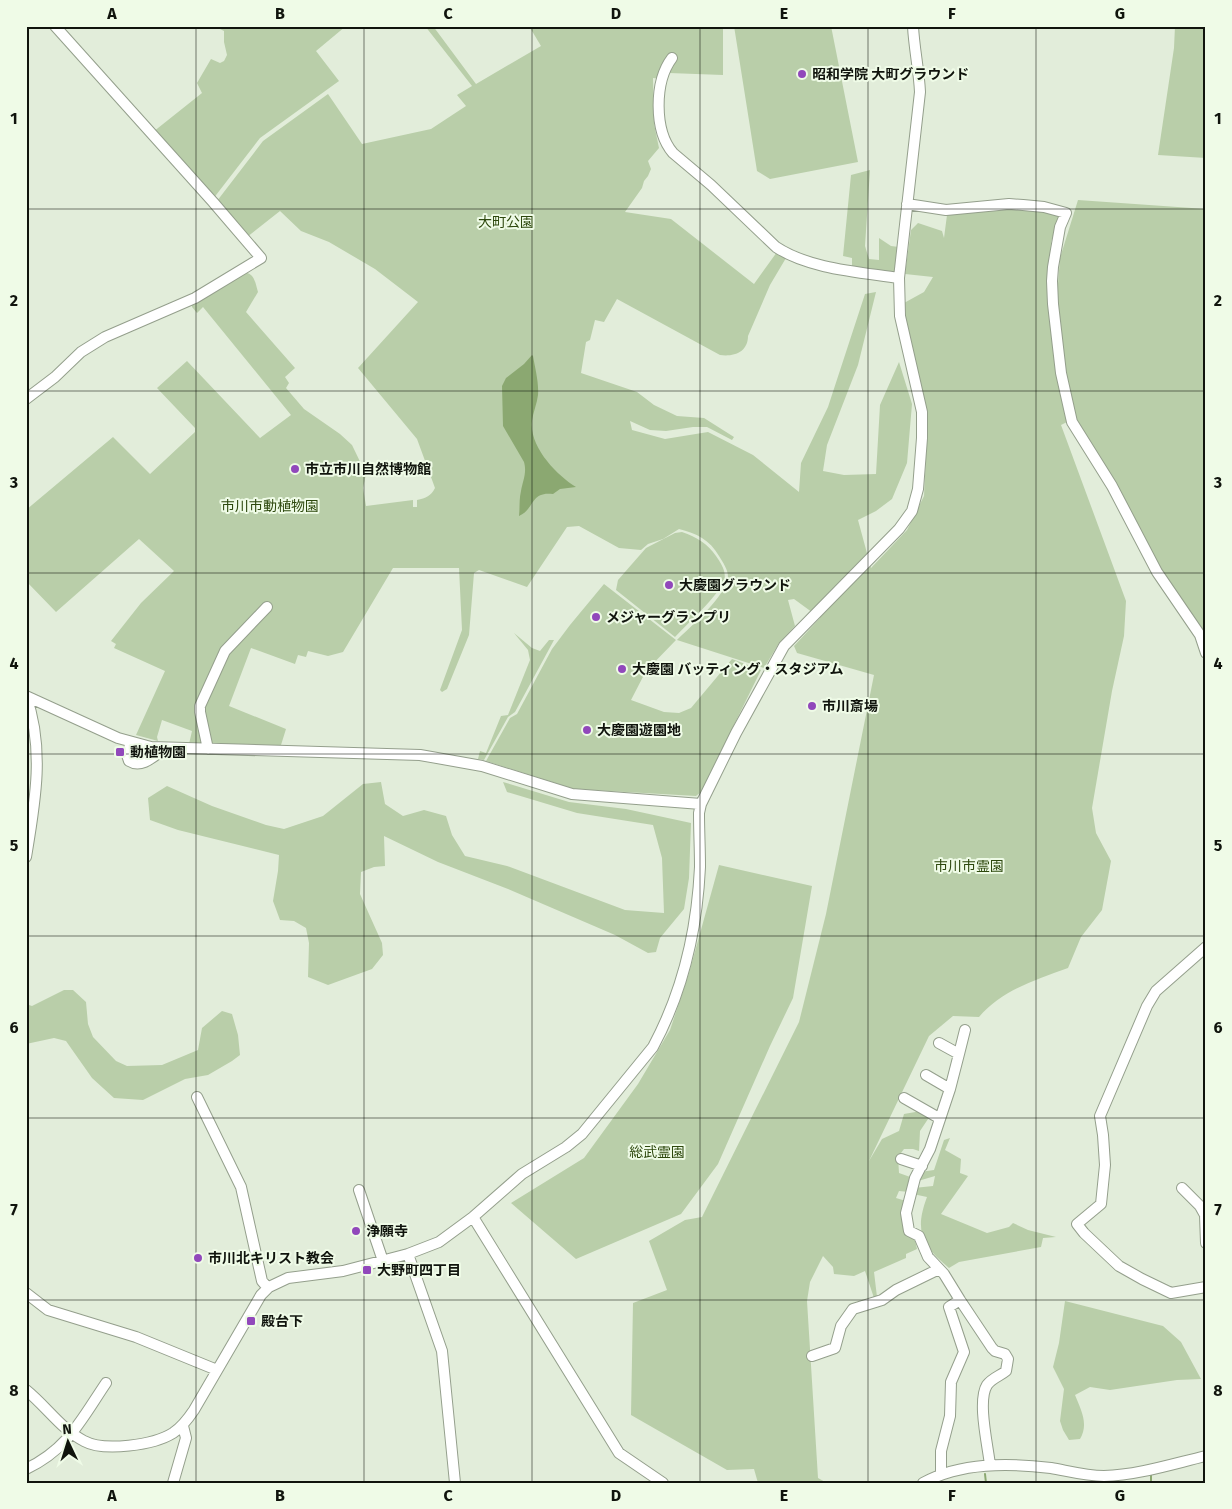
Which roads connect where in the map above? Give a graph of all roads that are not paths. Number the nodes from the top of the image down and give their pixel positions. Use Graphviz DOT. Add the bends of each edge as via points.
graph roads {
  1 [pos="55,26"];
  2 [pos="913,26"];
  3 [pos="672,58"];
  4 [pos="907,204"];
  5 [pos="899,278"];
  6 [pos="26,399"];
  7 [pos="267,607"];
  8 [pos="1206,654"];
  9 [pos="26,696"];
  10 [pos="131,742"];
  11 [pos="166,748"];
  12 [pos="208,750"];
  13 [pos="701,804"];
  14 [pos="26,857"];
  15 [pos="1206,947"];
  16 [pos="965,1030"];
  17 [pos="939,1043"];
  18 [pos="959,1054"];
  19 [pos="926,1075"];
  20 [pos="950,1089"];
  21 [pos="197,1097"];
  22 [pos="904,1098"];
  23 [pos="939,1118"];
  24 [pos="901,1159"];
  25 [pos="922,1166"];
  26 [pos="1182,1188"];
  27 [pos="359,1190"];
  28 [pos="473,1217"];
  29 [pos="1206,1243"];
  30 [pos="408,1254"];
  31 [pos="383,1261"];
  32 [pos="939,1269"];
  33 [pos="1206,1287"];
  34 [pos="268,1288"];
  35 [pos="26,1293"];
  36 [pos="960,1300"];
  37 [pos="812,1356"];
  38 [pos="217,1370"];
  39 [pos="106,1383"];
  40 [pos="26,1390"];
  41 [pos="183,1426"];
  42 [pos="72,1434"];
  43 [pos="1206,1456"];
  44 [pos="990,1465"];
  45 [pos="26,1469"];
  46 [pos="941,1474"];
  47 [pos="646,1478"];
  48 [pos="173,1483"];
  49 [pos="455,1483"];
  50 [pos="663,1483"];
  51 [pos="923,1483"];
  1 -- 6 [label="street" via="261,258 195,298 81,352 56,377"];
  2 -- 4 [label="street" via="920,92"];
  3 -- 5 [label="street" via="666,66 659,91 662,134 673,153 784,252 830,267"];
  4 -- 5 [label="street"];
  4 -- 8 [label="street" via="946,210 1016,204 1066,213 1052,281 1061,373 1072,422 1112,486 1157,572 1200,635"];
  5 -- 13 [label="street" via="900,316 922,412 918,490 912,511 900,529 784,646"];
  7 -- 12 [label="street" via="225,651 200,706"];
  9 -- 10 [label="street"];
  9 -- 14 [label="street" via="37,748 36,790"];
  10 -- 11 [label="street"];
  10 -- 11 [label="street" via="128,758 136,764"];
  11 -- 12 [label="street"];
  12 -- 13 [label="street" via="420,755 482,766 572,794"];
  13 -- 28 [label="street" via="699,878 690,952 660,1033 582,1134 522,1174"];
  15 -- 33 [label="street" via="1156,991 1147,1006 1100,1116 1105,1165 1101,1204 1077,1224 1119,1266 1142,1279 1172,1292"];
  16 -- 18 [label="street"];
  17 -- 18 [label="street"];
  18 -- 20 [label="street"];
  19 -- 20 [label="street"];
  20 -- 23 [label="street"];
  21 -- 34 [label="street" via="241,1187 262,1281"];
  22 -- 23 [label="street"];
  23 -- 25 [label="street"];
  24 -- 25 [label="street"];
  25 -- 32 [label="street" via="915,1178 906,1213 908,1228 919,1236 928,1257"];
  26 -- 29 [label="street" via="1205,1215"];
  27 -- 31 [label="street"];
  28 -- 30 [label="street" via="439,1242"];
  28 -- 47 [label="street" via="614,1446"];
  30 -- 31 [label="street"];
  30 -- 49 [label="street" via="442,1351"];
  31 -- 34 [label="street" via="343,1271 288,1278"];
  32 -- 36 [label="street"];
  32 -- 37 [label="street" via="882,1300 853,1309 841,1326 835,1348"];
  34 -- 38 [label="street"];
  35 -- 38 [label="street" via="48,1310 136,1337"];
  36 -- 44 [label="street" via="992,1348 1008,1359 1006,1371 988,1385 984,1394"];
  36 -- 46 [label="street" via="948,1307 964,1352 951,1382 950,1416 940,1452"];
  38 -- 41 [label="street"];
  39 -- 42 [label="street"];
  40 -- 42 [label="street"];
  41 -- 42 [label="street" via="152,1441 111,1447 96,1446"];
  41 -- 48 [label="street" via="186,1438"];
  42 -- 45 [label="street" via="48,1457"];
  43 -- 44 [label="street" via="1137,1472 1102,1476 1050,1468"];
  44 -- 46 [label="street"];
  46 -- 51 [label="street"];
  47 -- 50 [label="street"];
}
